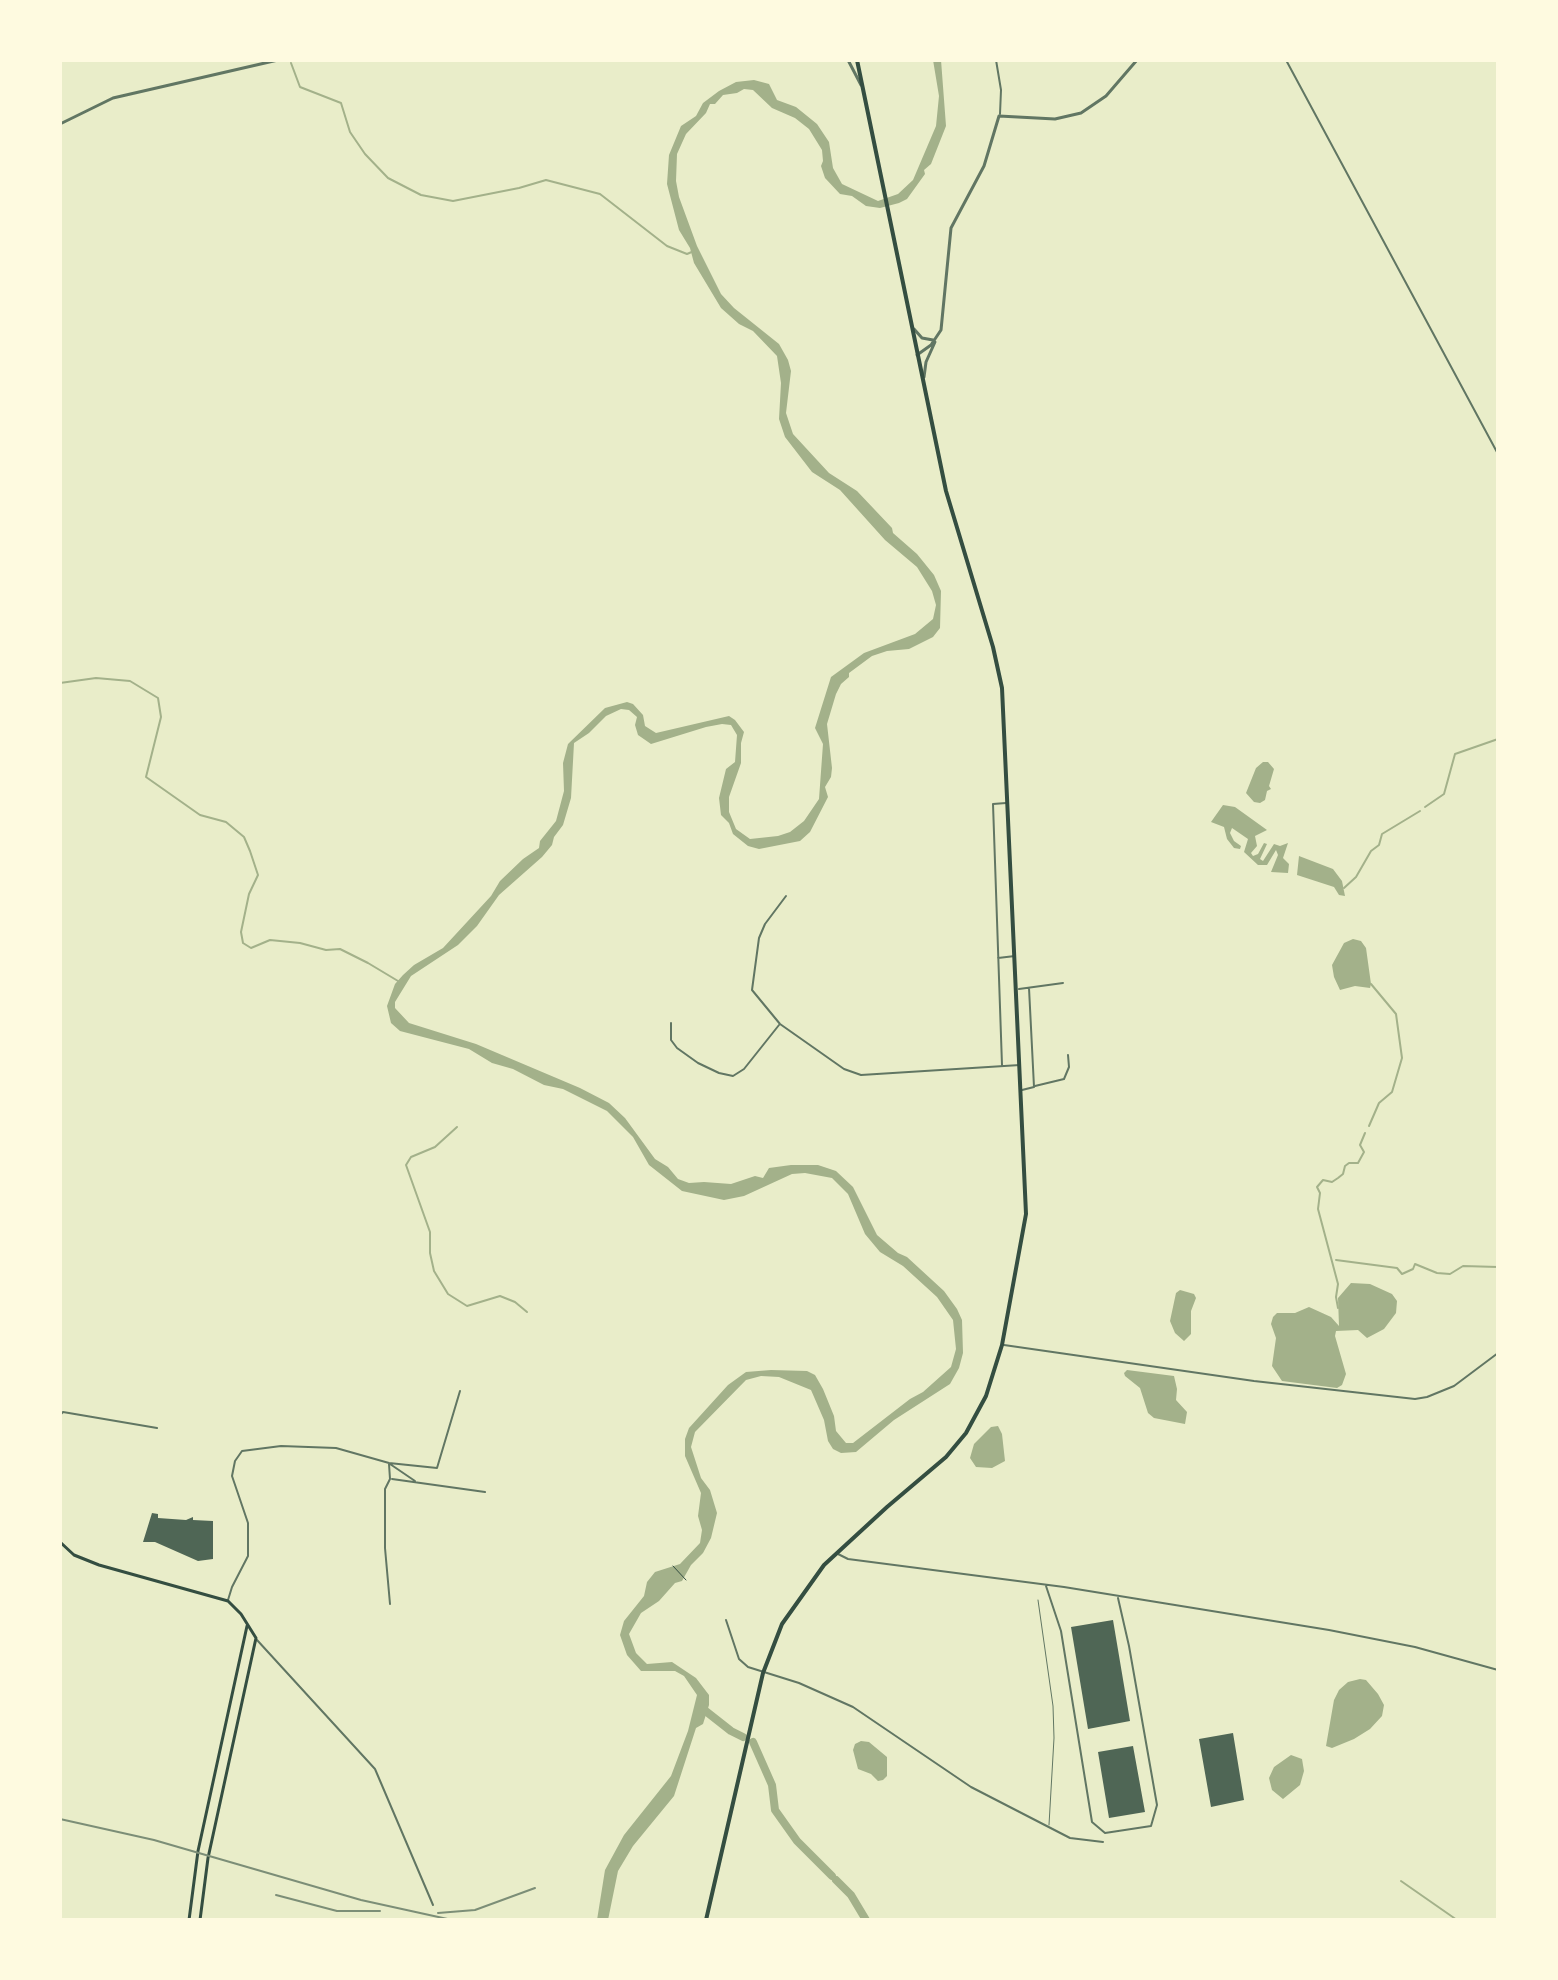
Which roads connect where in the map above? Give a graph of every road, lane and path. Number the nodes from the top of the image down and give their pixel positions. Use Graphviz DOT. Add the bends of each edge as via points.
graph roads {
  1 [pos="278,60"];
  2 [pos="848,60"];
  3 [pos="857,60"];
  4 [pos="996,60"];
  5 [pos="1137,60"];
  6 [pos="1286,60"];
  7 [pos="863,90"];
  8 [pos="999,116"];
  9 [pos="60,124"];
  10 [pos="910,322"];
  11 [pos="937,338"];
  12 [pos="917,355"];
  13 [pos="924,389"];
  14 [pos="1498,454"];
  15 [pos="1008,803"];
  16 [pos="786,896"];
  17 [pos="1016,956"];
  18 [pos="998,958"];
  19 [pos="1063,983"];
  20 [pos="1029,988"];
  21 [pos="1018,989"];
  22 [pos="671,1023"];
  23 [pos="780,1024"];
  24 [pos="1068,1055"];
  25 [pos="1021,1065"];
  26 [pos="1002,1066"];
  27 [pos="1034,1087"];
  28 [pos="1022,1090"];
  29 [pos="1002,1345"];
  30 [pos="1498,1353"];
  31 [pos="460,1391"];
  32 [pos="60,1415"];
  33 [pos="157,1428"];
  34 [pos="389,1463"];
  35 [pos="390,1479"];
  36 [pos="416,1481"];
  37 [pos="485,1492"];
  38 [pos="60,1542"];
  39 [pos="837,1553"];
  40 [pos="673,1566"];
  41 [pos="686,1580"];
  42 [pos="1045,1584"];
  43 [pos="1118,1597"];
  44 [pos="1038,1600"];
  45 [pos="228,1601"];
  46 [pos="390,1604"];
  47 [pos="726,1620"];
  48 [pos="247,1626"];
  49 [pos="256,1638"];
  50 [pos="1498,1670"];
  51 [pos="763,1673"];
  52 [pos="1049,1826"];
  53 [pos="1103,1842"];
  54 [pos="433,1905"];
  55 [pos="191,1907"];
  56 [pos="202,1908"];
  57 [pos="189,1920"];
  58 [pos="200,1920"];
  59 [pos="706,1920"];
  1 -- 9 [label="street" via="113,98"];
  2 -- 7 [label="street"];
  3 -- 7 [label="main road"];
  4 -- 8 [label="street"];
  5 -- 8 [label="street" via="1106,96 1081,113 1055,119"];
  6 -- 14 [label="street"];
  7 -- 10 [label="main road"];
  8 -- 11 [label="street" via="984,166 951,228"];
  10 -- 11 [label="street" via="922,338"];
  10 -- 12 [label="main road"];
  11 -- 12 [label="street"];
  11 -- 13 [label="street" via="926,362"];
  12 -- 13 [label="main road"];
  13 -- 15 [label="main road" via="946,491 998,662"];
  15 -- 17 [label="main road"];
  15 -- 18 [label="street" via="993,804"];
  16 -- 23 [label="street" via="759,938 752,990"];
  17 -- 18 [label="street"];
  17 -- 21 [label="main road"];
  18 -- 26 [label="street"];
  19 -- 20 [label="street"];
  20 -- 21 [label="street"];
  20 -- 27 [label="street"];
  21 -- 25 [label="main road"];
  22 -- 23 [label="street" via="677,1048 698,1063 733,1076"];
  23 -- 26 [label="street" via="861,1075"];
  24 -- 27 [label="street" via="1064,1079"];
  25 -- 26 [label="street"];
  25 -- 28 [label="main road"];
  27 -- 28 [label="street"];
  28 -- 29 [label="main road" via="1026,1214"];
  29 -- 30 [label="street" via="1415,1399 1454,1386"];
  29 -- 39 [label="main road" via="986,1396 957,1445"];
  31 -- 34 [label="street" via="437,1468"];
  32 -- 33 [label="street"];
  34 -- 35 [label="street"];
  34 -- 36 [label="street"];
  34 -- 45 [label="street" via="327,1448 252,1448 238,1455 233,1483 246,1516 249,1544"];
  35 -- 36 [label="street"];
  35 -- 46 [label="street" via="385,1489 385,1548"];
  36 -- 37 [label="street"];
  38 -- 45 [label="main road" via="74,1555 99,1565"];
  39 -- 42 [label="street" via="848,1559"];
  39 -- 51 [label="main road" via="782,1624"];
  40 -- 41 [label="path"];
  42 -- 43 [label="street"];
  42 -- 43 [label="street" via="1061,1631 1092,1822 1105,1833 1151,1826 1157,1805"];
  43 -- 50 [label="street" via="1401,1644"];
  44 -- 52 [label="lane" via="1053,1706"];
  45 -- 48 [label="main road"];
  47 -- 51 [label="street" via="742,1662"];
  48 -- 49 [label="main road"];
  48 -- 55 [label="main road" via="198,1851"];
  49 -- 54 [label="street" via="375,1769"];
  49 -- 56 [label="main road"];
  51 -- 52 [label="street" via="853,1707 971,1787"];
  51 -- 59 [label="main road"];
  52 -- 53 [label="street" via="1070,1838"];
  55 -- 56 [label="street"];
  55 -- 57 [label="main road"];
  56 -- 58 [label="main road"];
}
